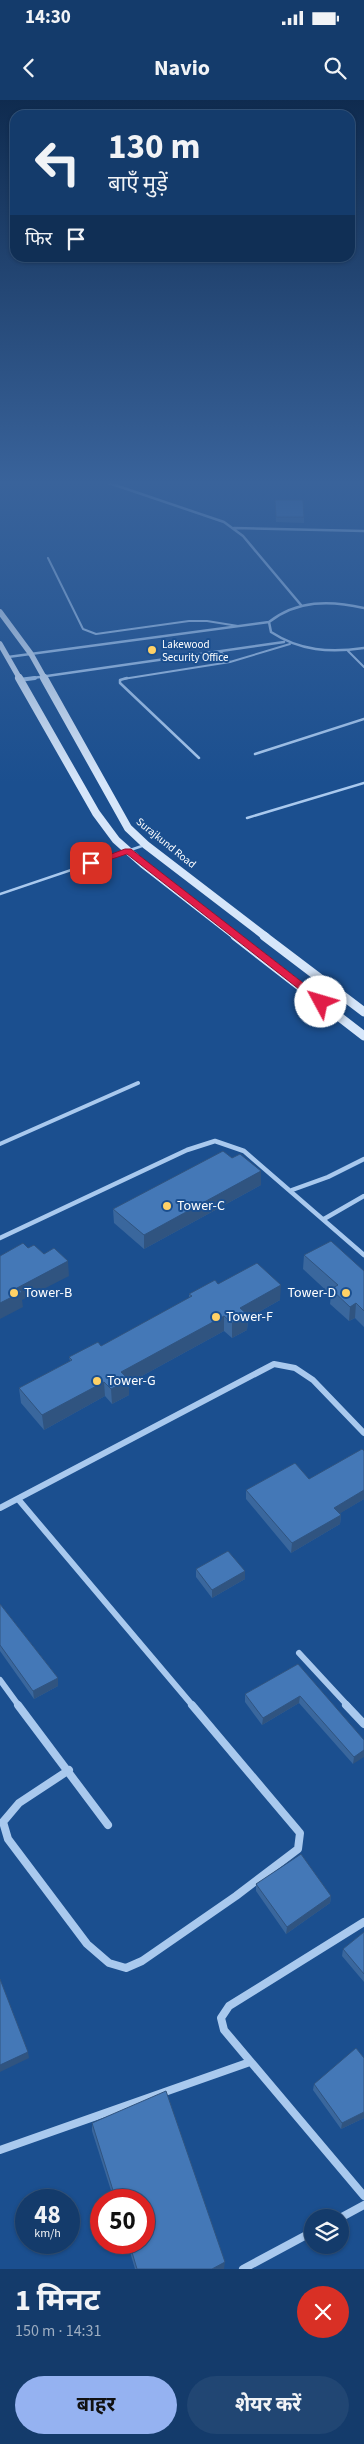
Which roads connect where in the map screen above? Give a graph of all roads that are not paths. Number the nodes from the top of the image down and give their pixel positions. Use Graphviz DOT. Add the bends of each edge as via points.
graph roads {
  1 [pos="59,581"];
  2 [pos="281,581"];
  3 [pos="301,605"];
  4 [pos="364,607"];
  5 [pos="0,612"];
  6 [pos="270,622"];
  7 [pos="238,626"];
  8 [pos="284,642"];
  9 [pos="0,644"];
  10 [pos="290,644"];
  11 [pos="364,648"];
  12 [pos="220,651"];
  13 [pos="348,651"];
  14 [pos="31,654"];
  15 [pos="8,657"];
  16 [pos="230,662"];
  17 [pos="364,668"];
  18 [pos="42,676"];
  19 [pos="20,680"];
  20 [pos="364,719"];
  21 [pos="255,754"];
  22 [pos="199,758"];
  23 [pos="364,783"];
  24 [pos="247,818"];
  25 [pos="146,844"];
  26 [pos="128,851"];
  27 [pos="0,894"];
  28 [pos="364,1012"];
  29 [pos="364,1036"];
  30 [pos="138,1083"];
  31 [pos="0,1144"];
  32 [pos="364,1158"];
  33 [pos="292,1190"];
  34 [pos="364,1196"];
  35 [pos="324,1219"];
  36 [pos="0,1238"];
  37 [pos="364,1255"];
  38 [pos="364,1433"];
  39 [pos="18,1499"];
  40 [pos="0,1508"];
  41 [pos="299,1653"];
  42 [pos="0,1680"];
  43 [pos="364,1724"];
  44 [pos="69,1770"];
  45 [pos="108,1825"];
  46 [pos="364,1922"];
  47 [pos="250,2062"];
  48 [pos="0,2150"];
  49 [pos="364,2196"];
  50 [pos="364,2205"];
  51 [pos="349,2213"];
  52 [pos="304,2236"];
  53 [pos="243,2269"];
  1 -- 7 [label="lane" via="88,633 189,621"];
  2 -- 3 [label="street"];
  3 -- 4 [label="street" via="327,603"];
  3 -- 6 [label="street" via="280,612"];
  5 -- 14 [label="main road, Surajkund Road"];
  6 -- 7 [label="street"];
  6 -- 8 [label="street" via="271,632"];
  7 -- 14 [label="street"];
  8 -- 10 [label="street"];
  8 -- 12 [label="street"];
  9 -- 15 [label="main road"];
  10 -- 13 [label="street" via="324,651"];
  10 -- 16 [label="lane"];
  11 -- 13 [label="street"];
  12 -- 16 [label="lane"];
  12 -- 18 [label="street"];
  13 -- 17 [label="lane"];
  14 -- 15 [label="street"];
  14 -- 18 [label="main road, Surajkund Road"];
  15 -- 19 [label="main road"];
  16 -- 22 [label="lane" via="120,680"];
  18 -- 19 [label="street"];
  18 -- 25 [label="main road, Surajkund Road" via="122,819"];
  19 -- 26 [label="main road" via="96,814"];
  20 -- 21 [label="lane"];
  23 -- 24 [label="lane"];
  25 -- 26 [label="lane"];
  25 -- 28 [label="main road, Surajkund Road"];
  26 -- 27 [label="lane"];
  26 -- 29 [label="main road"];
  30 -- 31 [label="lane"];
  32 -- 33 [label="street" via="328,1177"];
  33 -- 35 [label="street"];
  33 -- 36 [label="street" via="244,1151 215,1141 187,1150"];
  34 -- 35 [label="street"];
  35 -- 37 [label="street"];
  38 -- 39 [label="street" via="313,1380 295,1368 274,1364"];
  39 -- 40 [label="street"];
  39 -- 44 [label="street" via="300,1833 300,1843 298,1849 236,1896 142,1961 126,1968 109,1963 87,1944 25,1862 8,1839 3,1822 19,1803"];
  41 -- 43 [label="street"];
  42 -- 44 [label="street"];
  44 -- 45 [label="street"];
  46 -- 47 [label="street" via="229,2006 221,2018 224,2030"];
  47 -- 48 [label="street"];
  47 -- 49 [label="street"];
  50 -- 51 [label="street"];
  52 -- 53 [label="street"];
}
